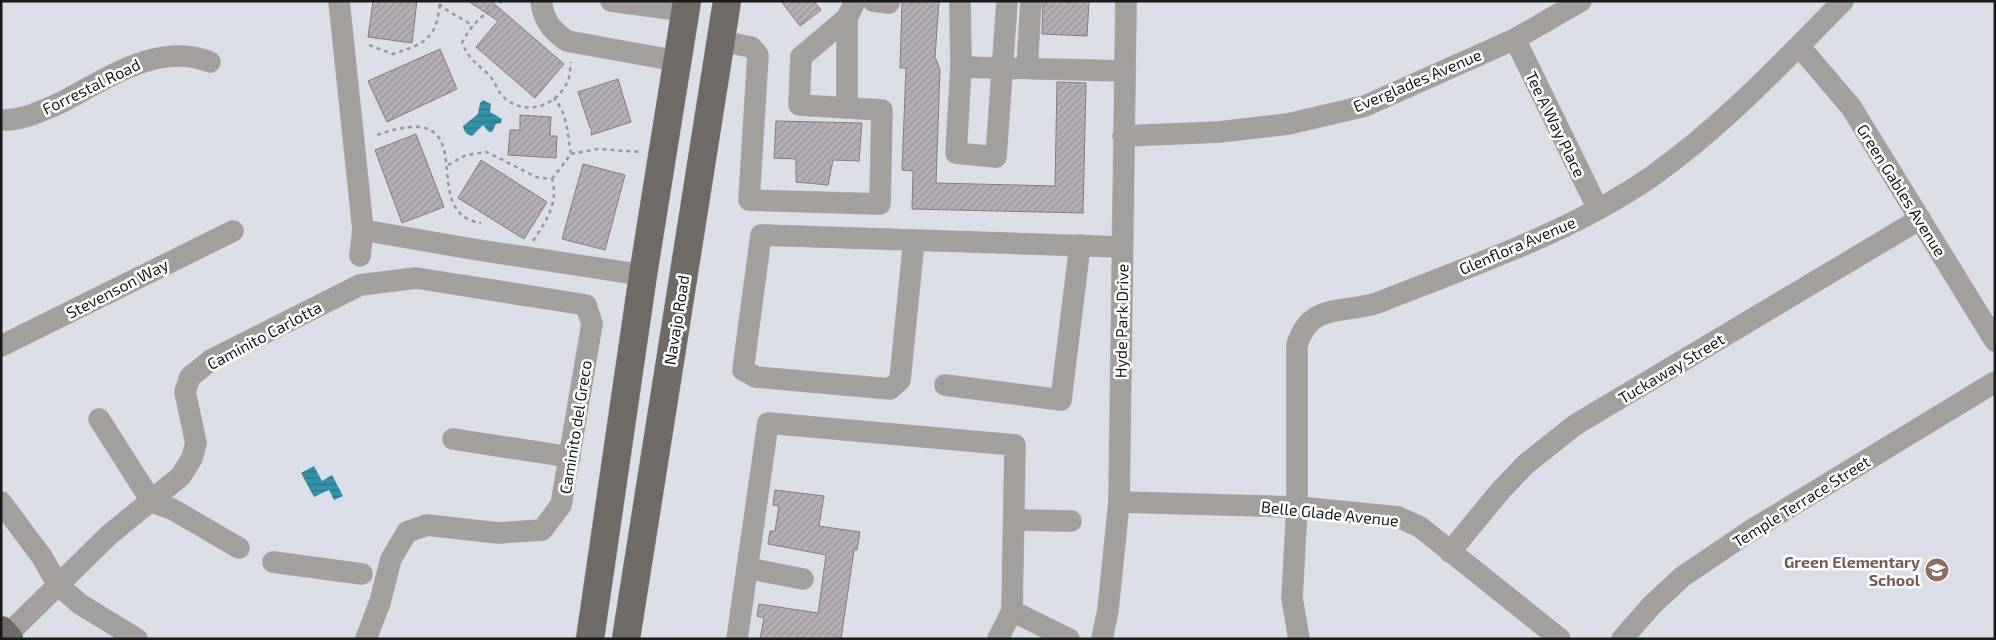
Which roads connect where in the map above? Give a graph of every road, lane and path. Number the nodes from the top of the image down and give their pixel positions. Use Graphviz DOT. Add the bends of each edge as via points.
graph roads {
  1 [pos="339,1"];
  2 [pos="503,1"];
  3 [pos="541,1"];
  4 [pos="611,1"];
  5 [pos="727,1"];
  6 [pos="960,1"];
  7 [pos="1007,1"];
  8 [pos="1031,1"];
  9 [pos="1126,1"];
  10 [pos="1581,1"];
  11 [pos="1843,1"];
  12 [pos="439,3"];
  13 [pos="686,6"];
  14 [pos="851,10"];
  15 [pos="473,26"];
  16 [pos="1515,39"];
  17 [pos="720,41"];
  18 [pos="369,45"];
  19 [pos="1799,46"];
  20 [pos="678,61"];
  21 [pos="210,62"];
  22 [pos="571,62"];
  23 [pos="961,67"];
  24 [pos="1004,68"];
  25 [pos="1027,68"];
  26 [pos="1125,71"];
  27 [pos="554,98"];
  28 [pos="847,108"];
  29 [pos="1,120"];
  30 [pos="378,136"];
  31 [pos="1123,136"];
  32 [pos="642,152"];
  33 [pos="571,154"];
  34 [pos="448,165"];
  35 [pos="552,178"];
  36 [pos="1598,209"];
  37 [pos="1920,219"];
  38 [pos="481,223"];
  39 [pos="363,230"];
  40 [pos="233,231"];
  41 [pos="914,240"];
  42 [pos="530,244"];
  43 [pos="1080,245"];
  44 [pos="1122,247"];
  45 [pos="360,256"];
  46 [pos="643,274"];
  47 [pos="586,304"];
  48 [pos="1995,341"];
  49 [pos="1,346"];
  50 [pos="1995,382"];
  51 [pos="945,385"];
  52 [pos="98,419"];
  53 [pos="453,439"];
  54 [pos="570,457"];
  55 [pos="1,502"];
  56 [pos="152,502"];
  57 [pos="1119,502"];
  58 [pos="1297,507"];
  59 [pos="1014,520"];
  60 [pos="1071,520"];
  61 [pos="239,548"];
  62 [pos="1450,552"];
  63 [pos="273,562"];
  64 [pos="747,568"];
  65 [pos="388,569"];
  66 [pos="362,574"];
  67 [pos="803,579"];
  68 [pos="58,585"];
  69 [pos="382,592"];
  70 [pos="1012,611"];
  71 [pos="5,635"];
  72 [pos="137,639"];
  73 [pos="366,639"];
  74 [pos="590,639"];
  75 [pos="626,639"];
  76 [pos="737,639"];
  77 [pos="998,639"];
  78 [pos="1069,639"];
  79 [pos="1102,639"];
  80 [pos="1299,639"];
  81 [pos="1560,639"];
  82 [pos="1622,639"];
  1 -- 39 [label="street"];
  2 -- 15 [label="path"];
  3 -- 20 [label="street" via="552,31 567,41"];
  4 -- 13 [label="street"];
  5 -- 17 [label="main road, Navajo Road"];
  6 -- 23 [label="street"];
  7 -- 24 [label="street"];
  8 -- 25 [label="street"];
  9 -- 26 [label="street, Hyde Park Drive"];
  10 -- 16 [label="street, Everglades Avenue"];
  11 -- 19 [label="street, Glenflora Avenue"];
  12 -- 15 [label="path"];
  12 -- 18 [label="path" via="438,19 431,34 421,44 393,54"];
  13 -- 20 [label="main road"];
  14 -- 28 [label="street"];
  14 -- 28 [label="street" via="801,57 799,105"];
  15 -- 27 [label="path" via="462,43 469,58 490,76 506,99 520,108 531,108"];
  16 -- 31 [label="street, Everglades Avenue" via="1365,106 1288,124 1219,132"];
  16 -- 36 [label="street, Tee A Way Place"];
  17 -- 28 [label="street" via="751,47 758,55 749,200 880,204 882,110"];
  17 -- 75 [label="main road, Navajo Road"];
  19 -- 36 [label="street, Glenflora Avenue" via="1736,110 1650,177"];
  19 -- 37 [label="street, Green Gables Avenue" via="1851,107"];
  20 -- 46 [label="main road"];
  21 -- 29 [label="street, Forrestal Road" via="195,56 147,59 40,112"];
  22 -- 27 [label="path" via="568,81"];
  23 -- 24 [label="street"];
  23 -- 24 [label="street" via="956,153 996,157"];
  24 -- 25 [label="street"];
  25 -- 26 [label="street"];
  26 -- 31 [label="street, Hyde Park Drive"];
  27 -- 33 [label="path" via="567,118"];
  30 -- 34 [label="path" via="402,127 421,126 434,133 445,150"];
  31 -- 44 [label="street, Hyde Park Drive"];
  32 -- 33 [label="path" via="598,149"];
  33 -- 35 [label="path"];
  34 -- 35 [label="path" via="466,155 487,152 536,176"];
  34 -- 38 [label="path" via="447,180 455,209 467,221"];
  35 -- 42 [label="path" via="555,188 553,207"];
  36 -- 58 [label="street, Glenflora Avenue" via="1547,235 1377,303 1358,309 1324,312 1310,319 1297,345"];
  37 -- 48 [label="street, Green Gables Avenue"];
  37 -- 62 [label="street, Tuckaway Street" via="1575,425 1526,464"];
  39 -- 45 [label="street"];
  39 -- 46 [label="street"];
  40 -- 49 [label="street, Stevenson Way"];
  41 -- 41 [label="street" via="761,235 744,370 756,377 890,389 900,380"];
  41 -- 43 [label="street"];
  43 -- 44 [label="street"];
  43 -- 51 [label="street" via="1060,400"];
  44 -- 57 [label="street, Hyde Park Drive"];
  46 -- 74 [label="main road"];
  47 -- 54 [label="street, Caminito del Greco" via="592,324"];
  47 -- 56 [label="street, Caminito Carlotta" via="416,278 360,285 211,360 190,377 185,392 196,443 192,458 181,476"];
  50 -- 82 [label="street, Temple Terrace Street" via="1750,531 1682,577"];
  52 -- 56 [label="street"];
  53 -- 54 [label="street"];
  54 -- 65 [label="street, Caminito del Greco" via="562,505 542,530 498,533 426,525 406,532"];
  55 -- 68 [label="street" via="42,557"];
  56 -- 61 [label="street" via="172,509"];
  56 -- 68 [label="street, Caminito Carlotta" via="110,535"];
  57 -- 58 [label="street, Belle Glade Avenue"];
  57 -- 79 [label="street, Hyde Park Drive"];
  58 -- 62 [label="street, Belle Glade Avenue" via="1398,517 1420,527"];
  58 -- 80 [label="street" via="1292,598"];
  59 -- 60 [label="street"];
  59 -- 64 [label="street" via="1015,445 768,423"];
  59 -- 70 [label="street"];
  62 -- 81 [label="street, Belle Glade Avenue"];
  63 -- 66 [label="street"];
  64 -- 67 [label="street"];
  64 -- 76 [label="street"];
  65 -- 66 [label="street"];
  65 -- 69 [label="street, Caminito del Greco"];
  66 -- 69 [label="street"];
  68 -- 71 [label="street, Caminito Carlotta"];
  68 -- 72 [label="street" via="80,604"];
  69 -- 73 [label="street, Caminito del Greco"];
  70 -- 77 [label="street"];
  70 -- 78 [label="street"];
}
